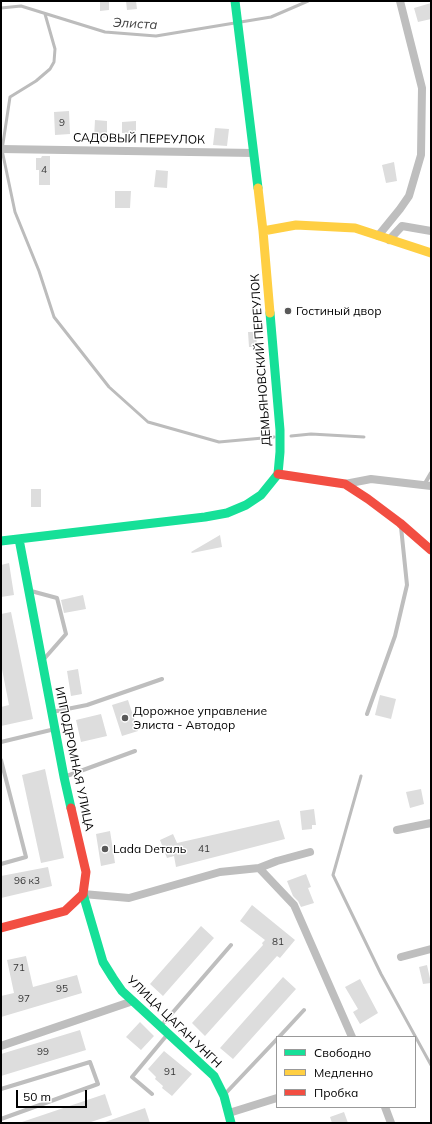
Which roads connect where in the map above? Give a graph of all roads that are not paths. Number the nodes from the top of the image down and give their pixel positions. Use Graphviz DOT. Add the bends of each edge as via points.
graph roads {
  1 [pos="235,1"];
  2 [pos="400,1"];
  3 [pos="5,149"];
  4 [pos="254,153"];
  5 [pos="263,231"];
  6 [pos="431,231"];
  7 [pos="378,236"];
  8 [pos="389,240"];
  9 [pos="431,253"];
  10 [pos="431,472"];
  11 [pos="278,474"];
  12 [pos="346,484"];
  13 [pos="427,486"];
  14 [pos="400,523"];
  15 [pos="19,539"];
  16 [pos="1,541"];
  17 [pos="431,550"];
  18 [pos="29,590"];
  19 [pos="42,661"];
  20 [pos="162,678"];
  21 [pos="52,712"];
  22 [pos="367,714"];
  23 [pos="55,729"];
  24 [pos="1,742"];
  25 [pos="135,751"];
  26 [pos="1,760"];
  27 [pos="64,777"];
  28 [pos="431,823"];
  29 [pos="397,830"];
  30 [pos="310,852"];
  31 [pos="1,864"];
  32 [pos="259,868"];
  33 [pos="83,894"];
  34 [pos="1,928"];
  35 [pos="230,945"];
  36 [pos="431,949"];
  37 [pos="400,957"];
  38 [pos="133,1001"];
  39 [pos="304,1010"];
  40 [pos="161,1026"];
  41 [pos="169,1034"];
  42 [pos="280,1036"];
  43 [pos="352,1036"];
  44 [pos="276,1040"];
  45 [pos="1,1046"];
  46 [pos="1,1090"];
  47 [pos="152,1094"];
  48 [pos="224,1096"];
  49 [pos="276,1098"];
  50 [pos="385,1108"];
  51 [pos="229,1113"];
  52 [pos="1,1119"];
  53 [pos="232,1123"];
  54 [pos="391,1123"];
  1 -- 4 [label="main road, ДЕМЬЯНОВСКИЙ ПЕРЕУЛОК"];
  2 -- 7 [label="street" via="422,88 421,155 409,196"];
  3 -- 4 [label="street, САДОВЫЙ ПЕРЕУЛОК"];
  4 -- 5 [label="main road, ДЕМЬЯНОВСКИЙ ПЕРЕУЛОК"];
  5 -- 7 [label="main road" via="296,224 355,228"];
  5 -- 11 [label="main road, ДЕМЬЯНОВСКИЙ ПЕРЕУЛОК" via="280,430"];
  6 -- 8 [label="street" via="402,226"];
  7 -- 8 [label="main road"];
  8 -- 9 [label="main road"];
  10 -- 13 [label="lane"];
  11 -- 12 [label="main road"];
  11 -- 15 [label="main road" via="261,495 227,513"];
  12 -- 13 [label="street" via="371,479"];
  12 -- 14 [label="main road"];
  14 -- 17 [label="main road"];
  14 -- 22 [label="lane" via="407,585 395,636"];
  15 -- 16 [label="main road"];
  15 -- 18 [label="main road, ИППОДРОМНАЯ УЛИЦА"];
  18 -- 19 [label="main road, ИППОДРОМНАЯ УЛИЦА"];
  18 -- 19 [label="lane" via="57,598 66,634"];
  19 -- 21 [label="main road, ИППОДРОМНАЯ УЛИЦА"];
  20 -- 21 [label="lane" via="87,705"];
  21 -- 23 [label="main road, ИППОДРОМНАЯ УЛИЦА"];
  23 -- 24 [label="lane"];
  23 -- 27 [label="main road, ИППОДРОМНАЯ УЛИЦА"];
  25 -- 27 [label="lane"];
  26 -- 31 [label="lane" via="26,857"];
  27 -- 33 [label="main road, ИППОДРОМНАЯ УЛИЦА" via="86,872"];
  28 -- 29 [label="street"];
  30 -- 32 [label="street"];
  32 -- 33 [label="street" via="220,872 129,898"];
  32 -- 43 [label="street" via="294,905"];
  33 -- 34 [label="main road" via="65,911"];
  33 -- 38 [label="main road, УЛИЦА ЦАГАН УНГН" via="103,962 122,991"];
  35 -- 40 [label="lane"];
  36 -- 37 [label="street"];
  38 -- 40 [label="main road, УЛИЦА ЦАГАН УНГН"];
  38 -- 45 [label="street"];
  39 -- 42 [label="lane"];
  40 -- 41 [label="main road, УЛИЦА ЦАГАН УНГН"];
  41 -- 47 [label="lane" via="132,1076"];
  41 -- 48 [label="main road, УЛИЦА ЦАГАН УНГН" via="214,1076"];
  44 -- 48 [label="lane"];
  46 -- 52 [label="lane" via="90,1062 98,1084"];
  48 -- 51 [label="main road, УЛИЦА ЦАГАН УНГН"];
  49 -- 51 [label="street"];
  50 -- 54 [label="street"];
  51 -- 53 [label="main road, УЛИЦА ЦАГАН УНГН"];
}
